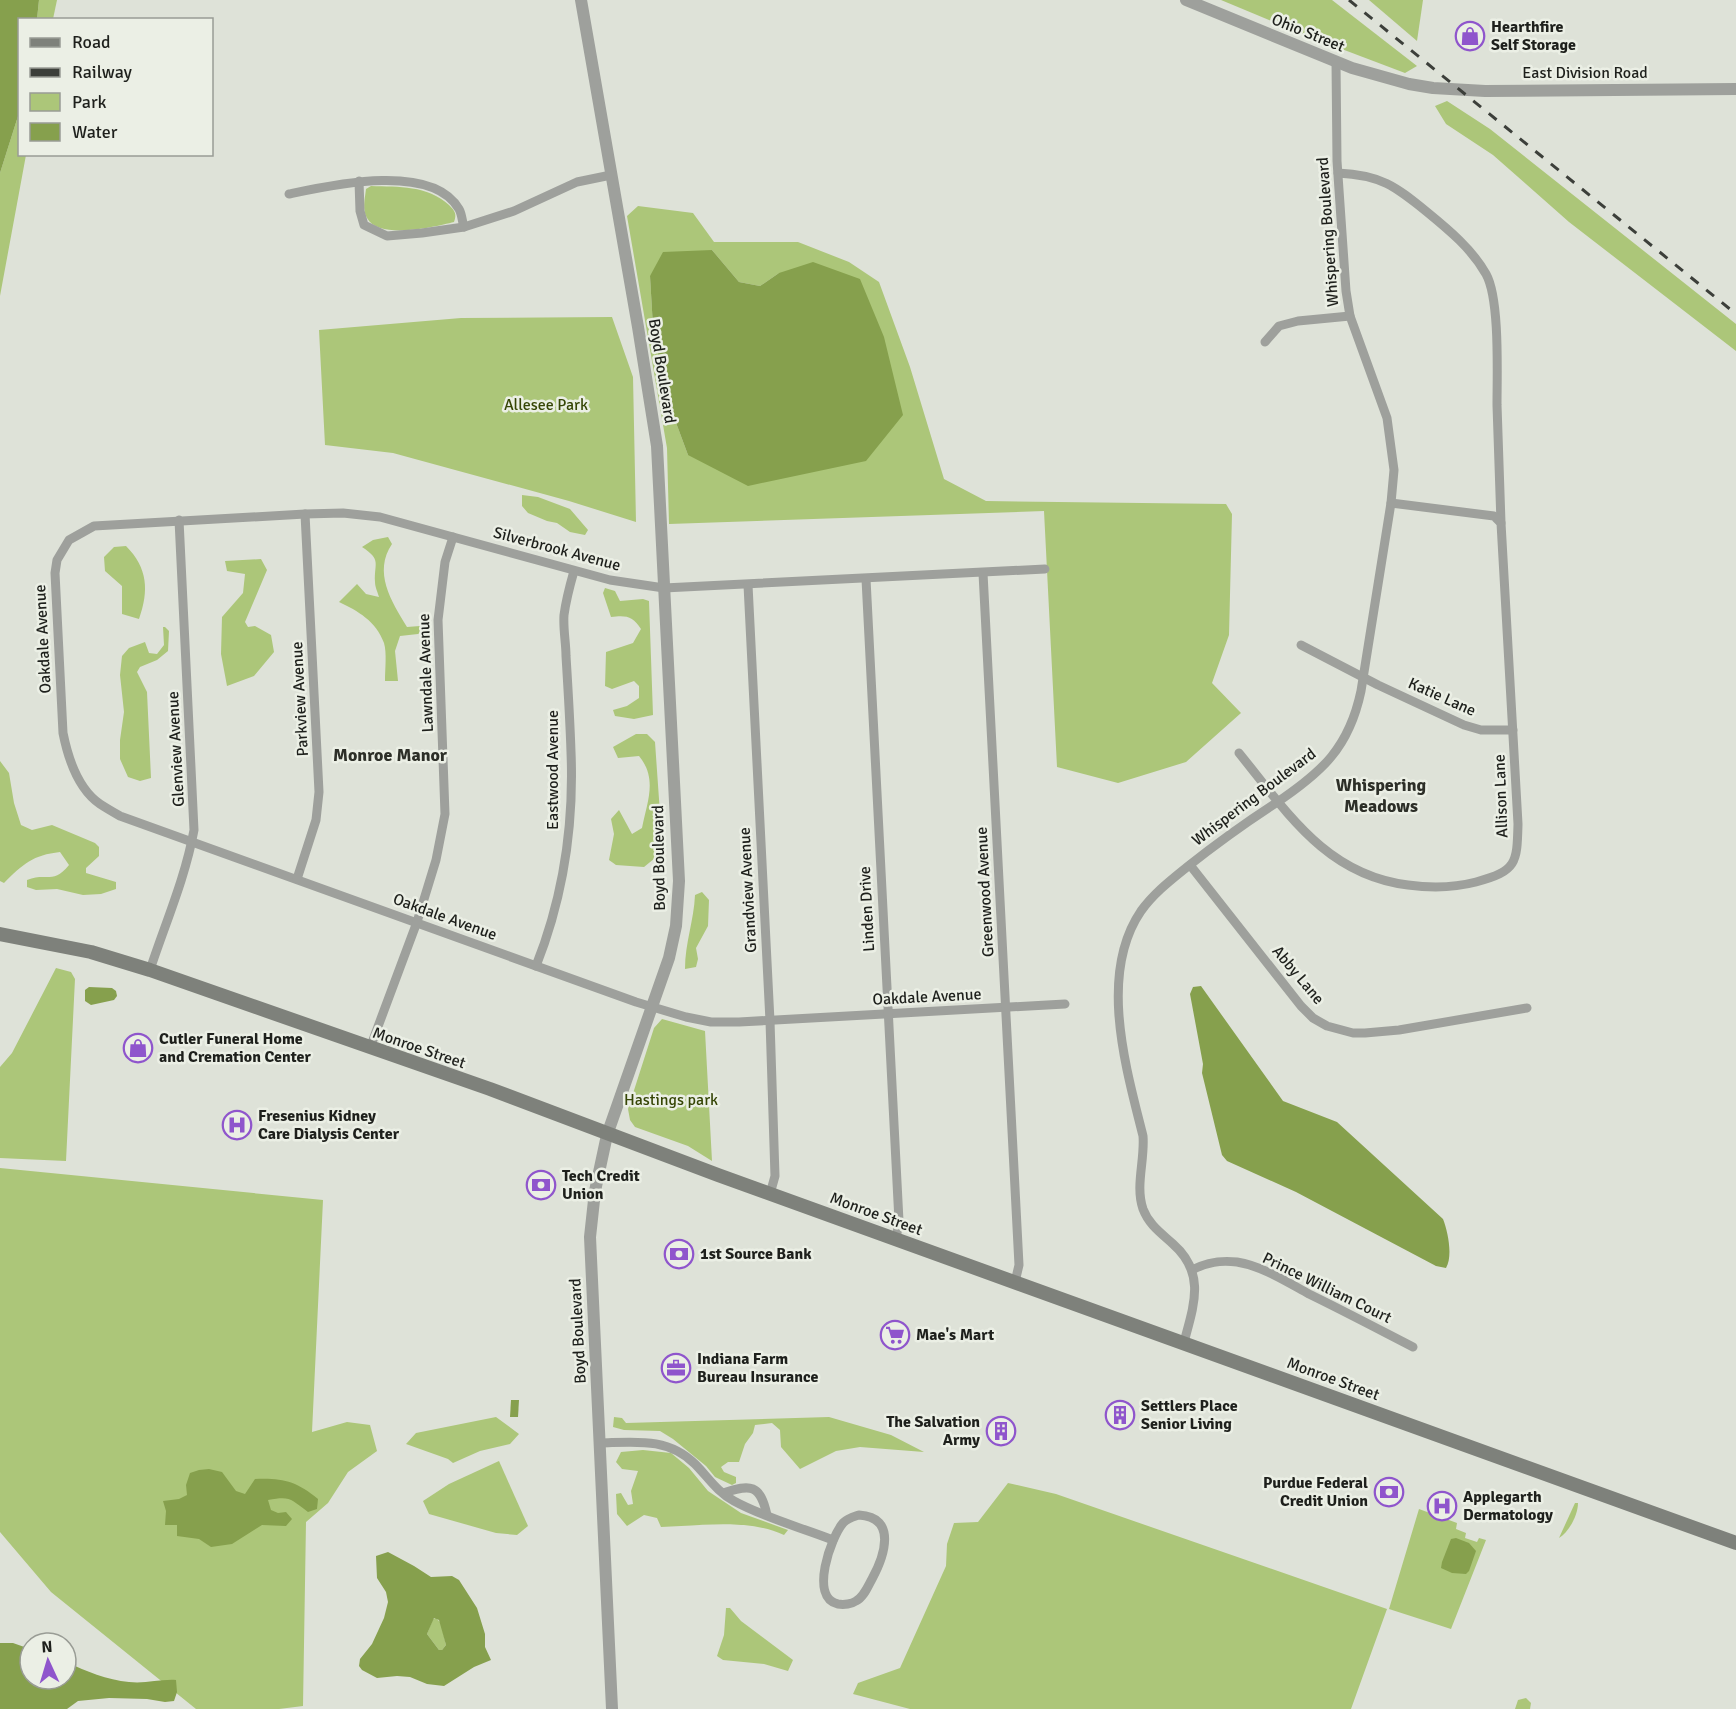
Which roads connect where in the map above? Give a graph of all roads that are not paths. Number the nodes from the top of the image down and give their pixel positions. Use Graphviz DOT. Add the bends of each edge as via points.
graph roads {
  1 [pos="581,0"];
  2 [pos="1186,0"];
  3 [pos="1336,62"];
  4 [pos="1433,88"];
  5 [pos="1736,89"];
  6 [pos="1338,173"];
  7 [pos="611,174"];
  8 [pos="359,181"];
  9 [pos="289,194"];
  10 [pos="464,227"];
  11 [pos="1350,316"];
  12 [pos="1265,342"];
  13 [pos="1391,503"];
  14 [pos="305,514"];
  15 [pos="179,520"];
  16 [pos="1501,523"];
  17 [pos="453,537"];
  18 [pos="69,540"];
  19 [pos="1045,569"];
  20 [pos="574,571"];
  21 [pos="983,573"];
  22 [pos="866,579"];
  23 [pos="748,585"];
  24 [pos="664,588"];
  25 [pos="1301,645"];
  26 [pos="1363,676"];
  27 [pos="1513,730"];
  28 [pos="1239,753"];
  29 [pos="1278,801"];
  30 [pos="192,842"];
  31 [pos="1190,865"];
  32 [pos="297,879"];
  33 [pos="417,922"];
  34 [pos="0,934"];
  35 [pos="536,966"];
  36 [pos="150,970"];
  37 [pos="1065,1004"];
  38 [pos="652,1006"];
  39 [pos="1006,1007"];
  40 [pos="1527,1008"];
  41 [pos="887,1014"];
  42 [pos="770,1021"];
  43 [pos="370,1048"];
  44 [pos="608,1135"];
  45 [pos="770,1194"];
  46 [pos="896,1239"];
  47 [pos="1192,1270"];
  48 [pos="1015,1282"];
  49 [pos="1184,1342"];
  50 [pos="1413,1347"];
  51 [pos="600,1443"];
  52 [pos="723,1493"];
  53 [pos="767,1515"];
  54 [pos="832,1540"];
  55 [pos="1736,1543"];
  56 [pos="612,1709"];
  1 -- 7 [label="street, Boyd Boulevard"];
  2 -- 3 [label="street, Ohio Street"];
  3 -- 4 [label="street, Ohio Street" via="1388,80"];
  3 -- 6 [label="street, Whispering Boulevard"];
  4 -- 5 [label="street, East Division Road"];
  6 -- 11 [label="street, Whispering Boulevard"];
  6 -- 16 [label="street, Allison Lane" via="1381,179 1399,190 1455,234 1487,275 1493,297 1496,343"];
  7 -- 10 [label="street" via="577,182 514,211"];
  7 -- 24 [label="street, Boyd Boulevard" via="657,446"];
  8 -- 9 [label="street"];
  8 -- 10 [label="street" via="409,183 439,191 460,211"];
  8 -- 10 [label="street" via="364,225 387,236"];
  11 -- 12 [label="street" via="1279,326"];
  11 -- 13 [label="street, Whispering Boulevard" via="1387,418 1394,470"];
  13 -- 16 [label="street" via="1494,516"];
  13 -- 26 [label="street, Whispering Boulevard"];
  14 -- 15 [label="street, Silverbrook Avenue"];
  14 -- 17 [label="street, Silverbrook Avenue" via="362,514"];
  14 -- 32 [label="street, Parkview Avenue" via="319,792 316,820"];
  15 -- 18 [label="street, Silverbrook Avenue" via="94,526"];
  15 -- 30 [label="street, Glenview Avenue" via="194,816"];
  16 -- 27 [label="street, Allison Lane"];
  17 -- 20 [label="street, Silverbrook Avenue"];
  17 -- 33 [label="street, Lawndale Avenue" via="445,562 438,621 445,814"];
  18 -- 30 [label="street, Oakdale Avenue" via="57,560 55,573 63,734 70,760 82,784 98,803 120,816"];
  19 -- 21 [label="street, Silverbrook Avenue"];
  20 -- 24 [label="street, Silverbrook Avenue"];
  20 -- 35 [label="street, Eastwood Avenue" via="564,616 572,795 569,835 558,896"];
  21 -- 22 [label="street, Silverbrook Avenue"];
  21 -- 39 [label="street, Greenwood Avenue"];
  22 -- 23 [label="street, Silverbrook Avenue"];
  22 -- 41 [label="street, Linden Drive"];
  23 -- 24 [label="street, Silverbrook Avenue"];
  23 -- 42 [label="street, Grandview Avenue"];
  24 -- 38 [label="street, Boyd Boulevard" via="679,881 676,926"];
  25 -- 26 [label="street, Katie Lane"];
  26 -- 27 [label="street, Katie Lane" via="1464,725 1482,730"];
  26 -- 29 [label="street, Whispering Boulevard" via="1356,715 1334,755"];
  27 -- 29 [label="street, Allison Lane" via="1517,854 1508,869 1484,880 1437,888 1379,880 1324,850"];
  28 -- 29 [label="street, Allison Lane"];
  29 -- 31 [label="street, Whispering Boulevard"];
  30 -- 32 [label="street, Oakdale Avenue"];
  30 -- 36 [label="street, Glenview Avenue"];
  31 -- 40 [label="street, Abby Lane" via="1301,1006 1327,1026 1353,1033 1379,1033"];
  31 -- 47 [label="street, Whispering Boulevard" via="1157,892 1136,919 1118,987 1122,1047 1143,1136 1140,1198 1149,1220 1180,1250"];
  32 -- 33 [label="street, Oakdale Avenue"];
  33 -- 35 [label="street, Oakdale Avenue"];
  33 -- 43 [label="street, Lawndale Avenue"];
  34 -- 36 [label="main road, Monroe Street" via="73,948"];
  35 -- 38 [label="street, Oakdale Avenue"];
  36 -- 43 [label="main road, Monroe Street"];
  37 -- 39 [label="street, Oakdale Avenue"];
  38 -- 42 [label="street, Oakdale Avenue" via="711,1022"];
  38 -- 44 [label="street, Boyd Boulevard"];
  39 -- 41 [label="street, Oakdale Avenue"];
  39 -- 48 [label="street, Greenwood Avenue" via="1019,1265"];
  41 -- 42 [label="street, Oakdale Avenue"];
  41 -- 46 [label="street, Linden Drive"];
  42 -- 45 [label="street, Grandview Avenue" via="775,1176"];
  43 -- 44 [label="main road, Monroe Street"];
  44 -- 45 [label="main road, Monroe Street"];
  44 -- 51 [label="street, Boyd Boulevard" via="594,1191 590,1237"];
  45 -- 46 [label="main road, Monroe Street"];
  46 -- 48 [label="main road, Monroe Street"];
  47 -- 49 [label="street, Whispering Boulevard" via="1196,1287"];
  47 -- 50 [label="street, Prince William Court" via="1207,1262 1221,1261 1253,1267"];
  48 -- 49 [label="main road, Monroe Street"];
  49 -- 55 [label="main road, Monroe Street"];
  51 -- 52 [label="street" via="646,1442 676,1449"];
  51 -- 56 [label="street, Boyd Boulevard"];
  52 -- 53 [label="street"];
  52 -- 53 [label="street" via="748,1487 757,1489"];
  53 -- 54 [label="street"];
  54 -- 54 [label="street" via="823,1587 828,1598 837,1604 848,1604 863,1595 882,1557 885,1541 881,1525 872,1517 859,1515 842,1524"];
}
